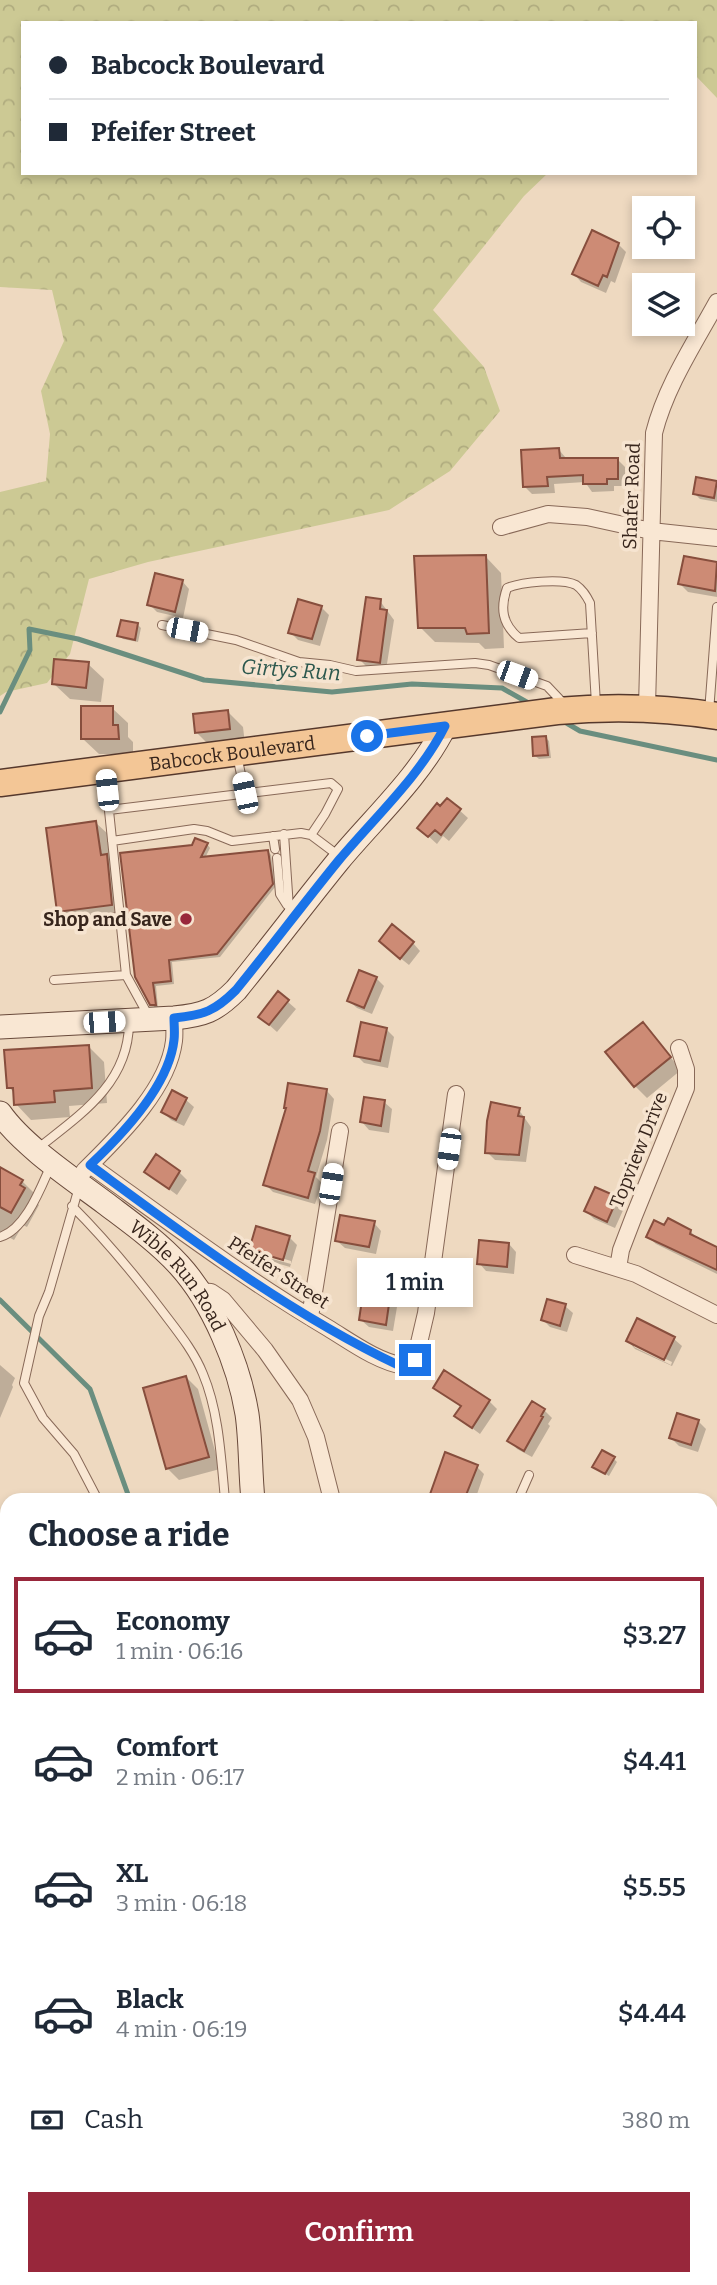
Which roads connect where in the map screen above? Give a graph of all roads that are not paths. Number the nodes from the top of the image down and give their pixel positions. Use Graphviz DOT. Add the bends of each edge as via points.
graph roads {
  1 [pos="717,302"];
  2 [pos="501,527"];
  3 [pos="650,531"];
  4 [pos="717,538"];
  5 [pos="717,607"];
  6 [pos="162,625"];
  7 [pos="592,633"];
  8 [pos="714,673"];
  9 [pos="647,707"];
  10 [pos="596,708"];
  11 [pos="563,710"];
  12 [pos="713,715"];
  13 [pos="445,726"];
  14 [pos="236,752"];
  15 [pos="105,769"];
  16 [pos="0,783"];
  17 [pos="245,793"];
  18 [pos="109,810"];
  19 [pos="284,834"];
  20 [pos="273,835"];
  21 [pos="311,835"];
  22 [pos="112,841"];
  23 [pos="341,858"];
  24 [pos="293,910"];
  25 [pos="120,917"];
  26 [pos="54,922"];
  27 [pos="126,975"];
  28 [pos="54,980"];
  29 [pos="174,1018"];
  30 [pos="140,1020"];
  31 [pos="0,1027"];
  32 [pos="679,1048"];
  33 [pos="456,1094"];
  34 [pos="0,1112"];
  35 [pos="340,1131"];
  36 [pos="45,1156"];
  37 [pos="81,1176"];
  38 [pos="72,1206"];
  39 [pos="0,1237"];
  40 [pos="575,1255"];
  41 [pos="618,1268"];
  42 [pos="198,1292"];
  43 [pos="717,1315"];
  44 [pos="310,1317"];
  45 [pos="530,1475"];
  46 [pos="94,1493"];
  47 [pos="224,1493"];
  48 [pos="253,1493"];
  49 [pos="330,1493"];
  50 [pos="521,1493"];
  1 -- 3 [label="street, Shafer Road" via="659,414 654,433"];
  2 -- 3 [label="street" via="548,514"];
  3 -- 4 [label="street"];
  3 -- 9 [label="street, Shafer Road"];
  5 -- 8 [label="lane"];
  6 -- 11 [label="lane" via="236,640 299,662 356,671 489,665 547,686"];
  7 -- 7 [label="lane" via="590,603 573,583 507,588 504,621 519,638"];
  7 -- 10 [label="lane"];
  8 -- 12 [label="lane"];
  9 -- 10 [label="main road, Babcock Boulevard"];
  9 -- 12 [label="main road, Babcock Boulevard"];
  10 -- 11 [label="main road, Babcock Boulevard"];
  11 -- 13 [label="main road, Babcock Boulevard"];
  13 -- 14 [label="main road, Babcock Boulevard"];
  13 -- 23 [label="street" via="419,766"];
  14 -- 15 [label="main road, Babcock Boulevard"];
  14 -- 17 [label="lane"];
  15 -- 16 [label="main road, Babcock Boulevard"];
  15 -- 18 [label="lane"];
  17 -- 18 [label="lane"];
  17 -- 21 [label="lane" via="331,783 338,789"];
  18 -- 22 [label="lane"];
  19 -- 20 [label="lane"];
  19 -- 21 [label="lane"];
  19 -- 24 [label="lane"];
  20 -- 22 [label="lane" via="232,842 194,829"];
  20 -- 24 [label="lane" via="280,894"];
  21 -- 23 [label="lane"];
  22 -- 25 [label="lane"];
  23 -- 24 [label="street"];
  24 -- 29 [label="street" via="222,1004 198,1016"];
  25 -- 26 [label="lane"];
  25 -- 27 [label="lane"];
  27 -- 28 [label="lane"];
  27 -- 30 [label="lane"];
  29 -- 30 [label="street"];
  29 -- 37 [label="street" via="174,1041 158,1082 117,1139"];
  30 -- 31 [label="street"];
  30 -- 36 [label="lane" via="100,1097"];
  32 -- 41 [label="street, Topview Drive" via="686,1088 621,1250"];
  33 -- 44 [label="street, Pfeifer Street" via="426,1313 415,1360 404,1366"];
  34 -- 36 [label="street, Wible Run Road"];
  35 -- 44 [label="street"];
  36 -- 37 [label="street, Wible Run Road"];
  36 -- 39 [label="lane" via="25,1217"];
  37 -- 38 [label="lane"];
  37 -- 42 [label="street, Wible Run Road" via="159,1245"];
  37 -- 44 [label="street, Pfeifer Street"];
  38 -- 46 [label="lane" via="24,1383 43,1418 74,1454"];
  38 -- 47 [label="lane" via="146,1289 191,1350 213,1404"];
  40 -- 41 [label="street"];
  41 -- 43 [label="street"];
  42 -- 48 [label="street, Wible Run Road" via="240,1382"];
  42 -- 49 [label="street" via="211,1292 223,1300 300,1400 316,1437"];
  45 -- 50 [label="lane"];
}
